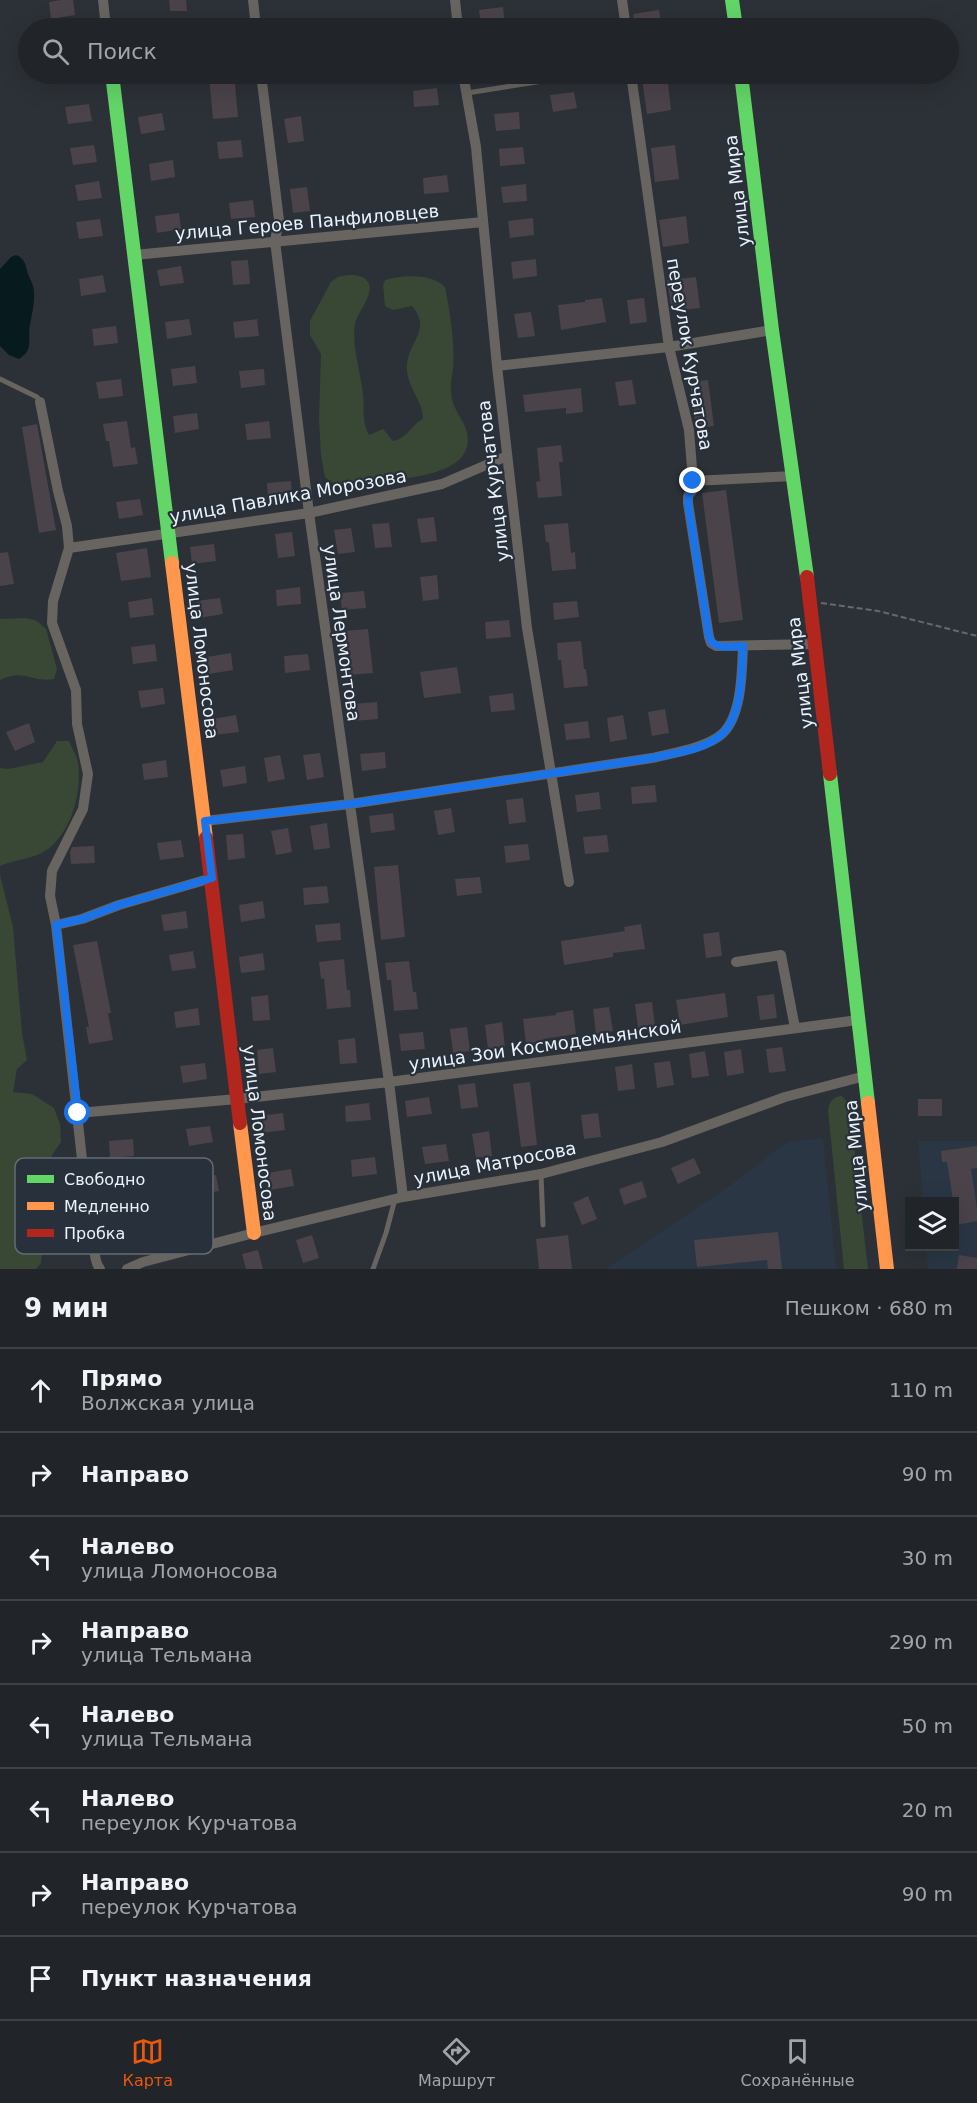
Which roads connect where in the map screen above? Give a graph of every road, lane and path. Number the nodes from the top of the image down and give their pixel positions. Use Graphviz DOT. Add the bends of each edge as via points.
graph roads {
  1 [pos="103,0"];
  2 [pos="253,0"];
  3 [pos="455,0"];
  4 [pos="622,0"];
  5 [pos="732,0"];
  6 [pos="105,18"];
  7 [pos="255,18"];
  8 [pos="457,18"];
  9 [pos="625,18"];
  10 [pos="735,18"];
  11 [pos="113,84"];
  12 [pos="262,84"];
  13 [pos="465,84"];
  14 [pos="523,84"];
  15 [pos="632,84"];
  16 [pos="742,84"];
  17 [pos="466,93"];
  18 [pos="483,222"];
  19 [pos="275,242"];
  20 [pos="134,255"];
  21 [pos="772,330"];
  22 [pos="669,347"];
  23 [pos="497,366"];
  24 [pos="0,379"];
  25 [pos="40,402"];
  26 [pos="507,456"];
  27 [pos="794,476"];
  28 [pos="693,481"];
  29 [pos="309,513"];
  30 [pos="169,534"];
  31 [pos="69,548"];
  32 [pos="810,601"];
  33 [pos="977,636"];
  34 [pos="815,644"];
  35 [pos="743,646"];
  36 [pos="551,774"];
  37 [pos="350,804"];
  38 [pos="205,821"];
  39 [pos="212,878"];
  40 [pos="569,882"];
  41 [pos="56,925"];
  42 [pos="736,962"];
  43 [pos="858,1020"];
  44 [pos="795,1028"];
  45 [pos="865,1076"];
  46 [pos="389,1082"];
  47 [pos="237,1099"];
  48 [pos="78,1113"];
  49 [pos="82,1158"];
  50 [pos="541,1174"];
  51 [pos="399,1198"];
  52 [pos="543,1225"];
  53 [pos="254,1233"];
  54 [pos="213,1244"];
  55 [pos="95,1254"];
  56 [pos="174,1254"];
  57 [pos="100,1269"];
  58 [pos="127,1269"];
  59 [pos="373,1269"];
  60 [pos="887,1269"];
  1 -- 6 [label="street"];
  2 -- 7 [label="street"];
  3 -- 8 [label="street"];
  4 -- 9 [label="street"];
  5 -- 10 [label="main road"];
  11 -- 20 [label="main road, улица Ломоносова"];
  12 -- 19 [label="street, улица Лермонтова" via="279,220"];
  13 -- 17 [label="street, улица Курчатова"];
  14 -- 17 [label="lane"];
  15 -- 22 [label="street, переулок Курчатова"];
  16 -- 21 [label="main road, улица Мира"];
  17 -- 18 [label="street, улица Курчатова"];
  18 -- 19 [label="street, улица Героев Панфиловцев"];
  18 -- 23 [label="street, улица Курчатова"];
  19 -- 20 [label="street, улица Героев Панфиловцев"];
  19 -- 29 [label="street, улица Лермонтова"];
  20 -- 30 [label="main road, улица Ломоносова"];
  21 -- 22 [label="street"];
  21 -- 27 [label="main road, улица Мира"];
  22 -- 23 [label="street"];
  22 -- 28 [label="street, переулок Курчатова" via="689,430"];
  23 -- 26 [label="street, улица Курчатова"];
  24 -- 25 [label="lane"];
  25 -- 31 [label="street"];
  26 -- 29 [label="street, улица Павлика Морозова" via="442,484"];
  26 -- 36 [label="street, улица Курчатова" via="527,628"];
  27 -- 28 [label="street"];
  27 -- 32 [label="main road, улица Мира"];
  28 -- 35 [label="street, переулок Курчатова" via="688,503 709,637 716,646"];
  29 -- 30 [label="street, улица Павлика Морозова"];
  29 -- 37 [label="street, улица Лермонтова"];
  30 -- 31 [label="street, улица Павлика Морозова"];
  30 -- 38 [label="main road, улица Ломоносова"];
  31 -- 41 [label="street" via="53,601 52,623 76,690 77,724 88,774 83,809 52,871 50,896"];
  32 -- 33 [label="path" via="878,611"];
  32 -- 34 [label="main road, улица Мира"];
  34 -- 35 [label="street, переулок Курчатова"];
  34 -- 43 [label="main road, улица Мира"];
  35 -- 36 [label="street" via="738,700 728,728 721,735 652,758"];
  36 -- 37 [label="street"];
  36 -- 40 [label="street, улица Курчатова"];
  37 -- 38 [label="street"];
  37 -- 46 [label="street, улица Лермонтова"];
  38 -- 39 [label="main road, улица Ломоносова"];
  39 -- 41 [label="street"];
  39 -- 47 [label="main road, улица Ломоносова"];
  41 -- 48 [label="street"];
  42 -- 44 [label="street" via="781,956"];
  43 -- 44 [label="street, улица Зои Космодемьянской"];
  43 -- 45 [label="main road, улица Мира"];
  44 -- 46 [label="street, улица Зои Космодемьянской"];
  45 -- 50 [label="street, улица Матросова" via="785,1096 662,1142"];
  45 -- 60 [label="main road, улица Мира"];
  46 -- 47 [label="street, улица Зои Космодемьянской"];
  46 -- 51 [label="street, улица Лермонтова"];
  47 -- 48 [label="street, улица Зои Космодемьянской"];
  47 -- 53 [label="main road, улица Ломоносова"];
  48 -- 49 [label="street"];
  50 -- 51 [label="street, улица Матросова"];
  50 -- 52 [label="lane"];
  51 -- 53 [label="street, улица Матросова"];
  51 -- 59 [label="lane"];
  53 -- 54 [label="street, улица Матросова"];
  55 -- 57 [label="street"];
  56 -- 58 [label="street, улица Матросова"];
}
